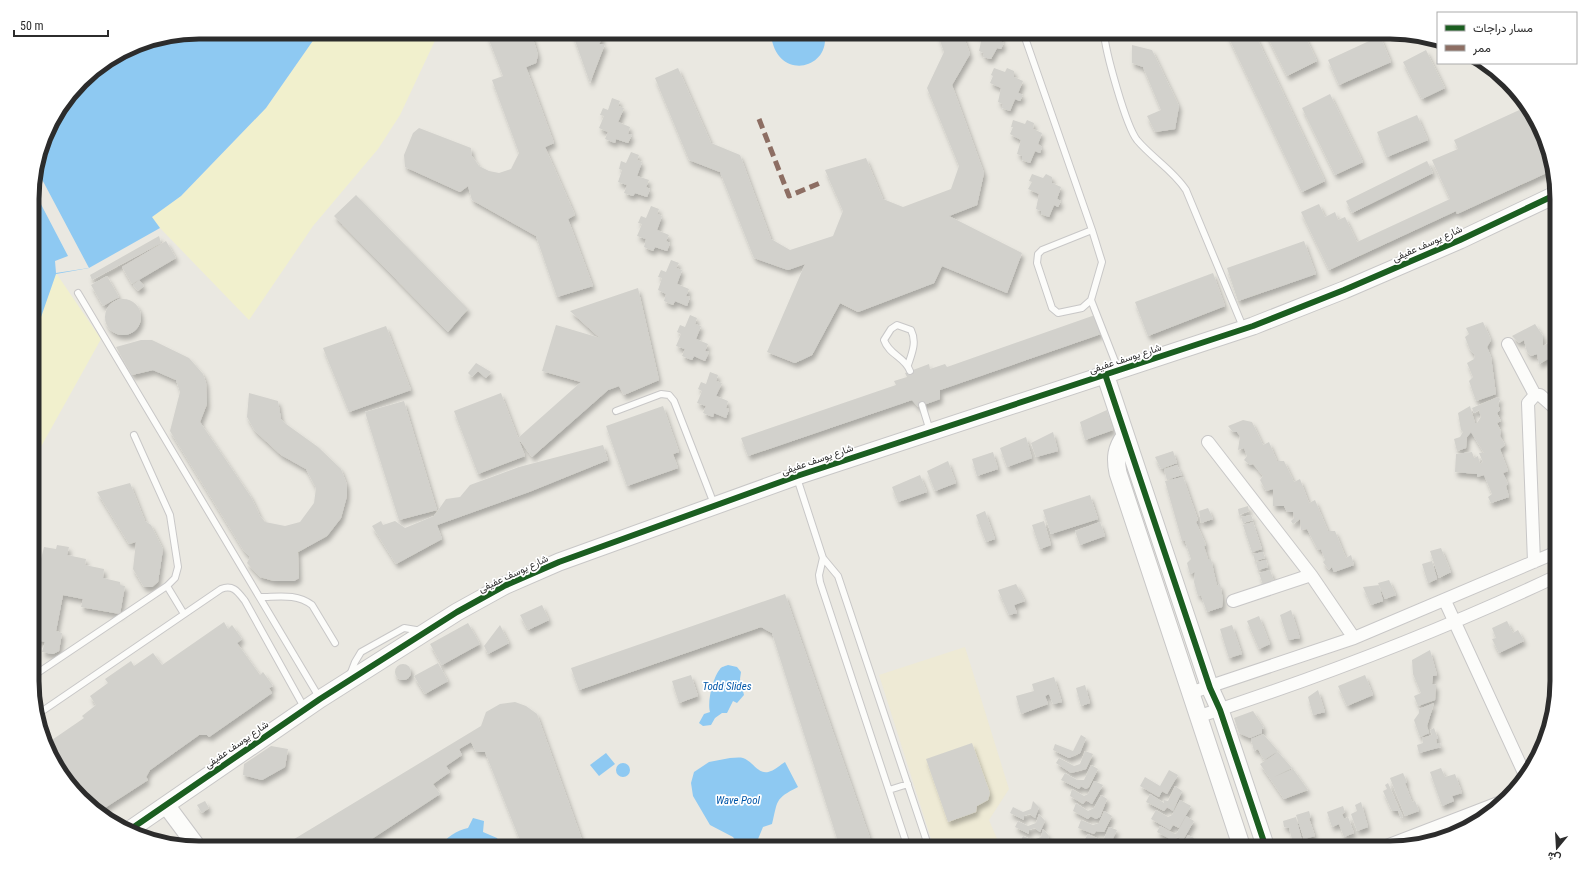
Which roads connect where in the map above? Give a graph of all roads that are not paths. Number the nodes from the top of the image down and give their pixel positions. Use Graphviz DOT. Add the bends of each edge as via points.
graph roads {
  1 [pos="1025,39"];
  2 [pos="1106,39"];
  3 [pos="1550,197"];
  4 [pos="1092,230"];
  5 [pos="78,293"];
  6 [pos="1091,300"];
  7 [pos="1244,329"];
  8 [pos="1508,344"];
  9 [pos="909,368"];
  10 [pos="1112,372"];
  11 [pos="1535,395"];
  12 [pos="1550,404"];
  13 [pos="922,405"];
  14 [pos="616,411"];
  15 [pos="930,431"];
  16 [pos="134,435"];
  17 [pos="1125,436"];
  18 [pos="1208,442"];
  19 [pos="796,476"];
  20 [pos="715,506"];
  21 [pos="1550,555"];
  22 [pos="823,558"];
  23 [pos="1534,562"];
  24 [pos="1311,574"];
  25 [pos="1550,579"];
  26 [pos="167,586"];
  27 [pos="260,597"];
  28 [pos="1445,600"];
  29 [pos="1233,602"];
  30 [pos="184,614"];
  31 [pos="1455,622"];
  32 [pos="1354,638"];
  33 [pos="335,643"];
  34 [pos="39,672"];
  35 [pos="1210,688"];
  36 [pos="1190,693"];
  37 [pos="320,699"];
  38 [pos="305,709"];
  39 [pos="1220,710"];
  40 [pos="42,711"];
  41 [pos="1197,717"];
  42 [pos="1523,770"];
  43 [pos="908,784"];
  44 [pos="889,790"];
  45 [pos="166,804"];
  46 [pos="1489,807"];
  47 [pos="134,827"];
  48 [pos="193,841"];
  49 [pos="906,841"];
  50 [pos="927,841"];
  51 [pos="1240,841"];
  52 [pos="1264,841"];
  53 [pos="1399,841"];
  1 -- 4 [label="lane"];
  2 -- 7 [label="lane" via="1129,126 1145,148 1186,190"];
  3 -- 7 [label="street, شارع يوسف عفيفى" via="1344,290"];
  4 -- 6 [label="lane" via="1102,262"];
  4 -- 6 [label="lane" via="1042,250 1038,254 1037,263 1054,312 1063,314 1082,308"];
  5 -- 27 [label="lane"];
  6 -- 10 [label="lane"];
  7 -- 10 [label="street, شارع يوسف عفيفى"];
  8 -- 11 [label="street"];
  9 -- 9 [label="lane" via="886,347 884,340 891,329 897,326 911,330 914,336"];
  10 -- 15 [label="street, شارع يوسف عفيفى"];
  10 -- 17 [label="street"];
  11 -- 12 [label="street" via="1540,395"];
  11 -- 23 [label="street" via="1528,403"];
  13 -- 15 [label="lane"];
  14 -- 20 [label="lane" via="661,394 669,395 674,401"];
  15 -- 19 [label="street, شارع يوسف عفيفى"];
  16 -- 26 [label="lane" via="170,515 178,567 175,578"];
  17 -- 35 [label="street"];
  17 -- 36 [label="street" via="1116,453 1118,473"];
  18 -- 24 [label="street"];
  19 -- 20 [label="street, شارع يوسف عفيفى"];
  19 -- 22 [label="lane"];
  20 -- 37 [label="street, شارع يوسف عفيفى" via="559,562 504,586 457,612"];
  21 -- 23 [label="street"];
  22 -- 43 [label="lane" via="838,576"];
  22 -- 44 [label="lane" via="820,582"];
  23 -- 28 [label="street"];
  24 -- 29 [label="street"];
  24 -- 32 [label="street"];
  25 -- 31 [label="street"];
  26 -- 30 [label="lane"];
  26 -- 34 [label="lane"];
  27 -- 33 [label="lane" via="295,596 308,602"];
  27 -- 37 [label="lane"];
  28 -- 31 [label="street"];
  28 -- 32 [label="street"];
  30 -- 38 [label="lane" via="221,589 234,588 245,601"];
  30 -- 40 [label="lane"];
  31 -- 39 [label="street" via="1343,667"];
  31 -- 42 [label="street"];
  32 -- 35 [label="street"];
  35 -- 36 [label="street"];
  35 -- 39 [label="street"];
  36 -- 41 [label="street"];
  37 -- 38 [label="street, شارع يوسف عفيفى"];
  38 -- 45 [label="street, شارع يوسف عفيفى"];
  39 -- 41 [label="street"];
  39 -- 52 [label="street"];
  41 -- 51 [label="street"];
  43 -- 44 [label="lane"];
  43 -- 50 [label="lane"];
  44 -- 49 [label="lane"];
  45 -- 47 [label="street, شارع يوسف عفيفى"];
  45 -- 48 [label="street"];
  46 -- 53 [label="street"];
}
